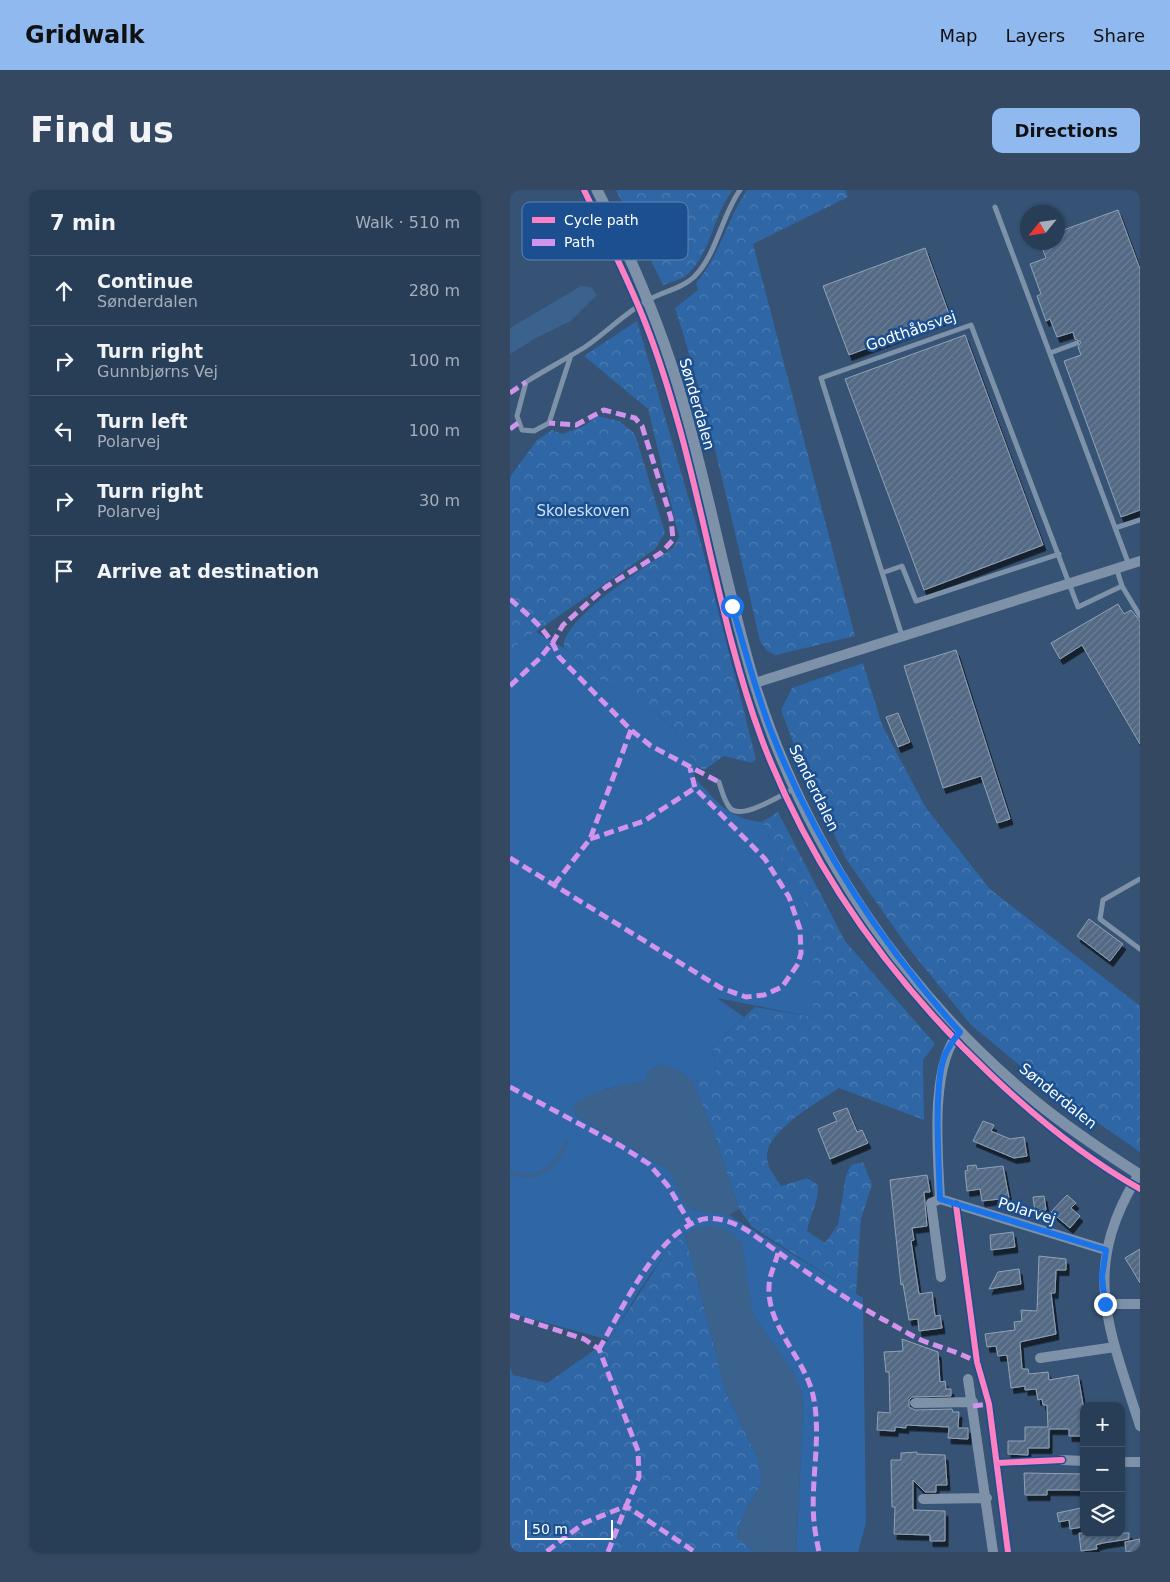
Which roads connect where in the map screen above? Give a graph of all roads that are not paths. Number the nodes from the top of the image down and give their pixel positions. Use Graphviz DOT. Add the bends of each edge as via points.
graph roads {
  1 [pos="597,190"];
  2 [pos="740,190"];
  3 [pos="603,202"];
  4 [pos="995,207"];
  5 [pos="630,260"];
  6 [pos="649,299"];
  7 [pos="1077,343"];
  8 [pos="1050,353"];
  9 [pos="571,355"];
  10 [pos="1140,520"];
  11 [pos="1116,528"];
  12 [pos="1058,554"];
  13 [pos="1140,561"];
  14 [pos="1129,565"];
  15 [pos="1117,570"];
  16 [pos="882,573"];
  17 [pos="1068,585"];
  18 [pos="1122,586"];
  19 [pos="1140,616"];
  20 [pos="902,636"];
  21 [pos="755,683"];
  22 [pos="719,782"];
  23 [pos="795,788"];
  24 [pos="1140,879"];
  25 [pos="1140,950"];
  26 [pos="960,1032"];
  27 [pos="1139,1175"];
  28 [pos="940,1199"];
  29 [pos="1106,1250"];
  30 [pos="941,1277"];
  31 [pos="1105,1304"];
  32 [pos="1140,1304"];
  33 [pos="1115,1347"];
  34 [pos="1040,1358"];
  35 [pos="968,1379"];
  36 [pos="973,1402"];
  37 [pos="915,1403"];
  38 [pos="1140,1426"];
  39 [pos="1062,1460"];
  40 [pos="1080,1461"];
  41 [pos="1125,1462"];
  42 [pos="1140,1462"];
  43 [pos="987,1498"];
  44 [pos="924,1499"];
  45 [pos="993,1552"];
  1 -- 3 [label="street, Sønderdalen"];
  2 -- 6 [label="lane" via="706,261 694,277 682,286"];
  4 -- 8 [label="lane"];
  5 -- 6 [label="street, Sønderdalen"];
  6 -- 9 [label="lane"];
  6 -- 21 [label="street, Sønderdalen" via="681,398 732,606"];
  7 -- 8 [label="lane"];
  8 -- 11 [label="lane"];
  9 -- 9 [label="lane" via="526,382 517,416 522,430 534,431 548,423"];
  10 -- 11 [label="lane"];
  11 -- 14 [label="lane"];
  12 -- 16 [label="lane" via="916,601 902,566"];
  12 -- 16 [label="lane, Godthåbsvej" via="971,325 821,378"];
  12 -- 17 [label="lane, Godthåbsvej"];
  13 -- 14 [label="street"];
  14 -- 15 [label="street"];
  15 -- 17 [label="street"];
  15 -- 18 [label="lane"];
  16 -- 20 [label="lane, Godthåbsvej"];
  17 -- 18 [label="lane, Godthåbsvej" via="1078,607"];
  17 -- 20 [label="street"];
  18 -- 19 [label="lane"];
  20 -- 21 [label="street"];
  21 -- 23 [label="street, Sønderdalen"];
  22 -- 23 [label="lane" via="731,809 739,813 748,812"];
  23 -- 26 [label="street, Sønderdalen" via="838,870 887,945"];
  24 -- 25 [label="lane" via="1103,900 1100,919"];
  26 -- 27 [label="street, Sønderdalen" via="1035,1101"];
  26 -- 28 [label="street" via="944,1056 941,1076"];
  27 -- 29 [label="street" via="1119,1209"];
  28 -- 29 [label="street, Polarvej"];
  28 -- 30 [label="street" via="931,1203"];
  29 -- 31 [label="street" via="1102,1277"];
  31 -- 32 [label="street"];
  31 -- 33 [label="street"];
  33 -- 34 [label="street"];
  33 -- 38 [label="street"];
  35 -- 36 [label="street"];
  36 -- 37 [label="street"];
  36 -- 43 [label="street"];
  39 -- 40 [label="street"];
  41 -- 42 [label="street"];
  43 -- 44 [label="street"];
  43 -- 45 [label="street"];
}
